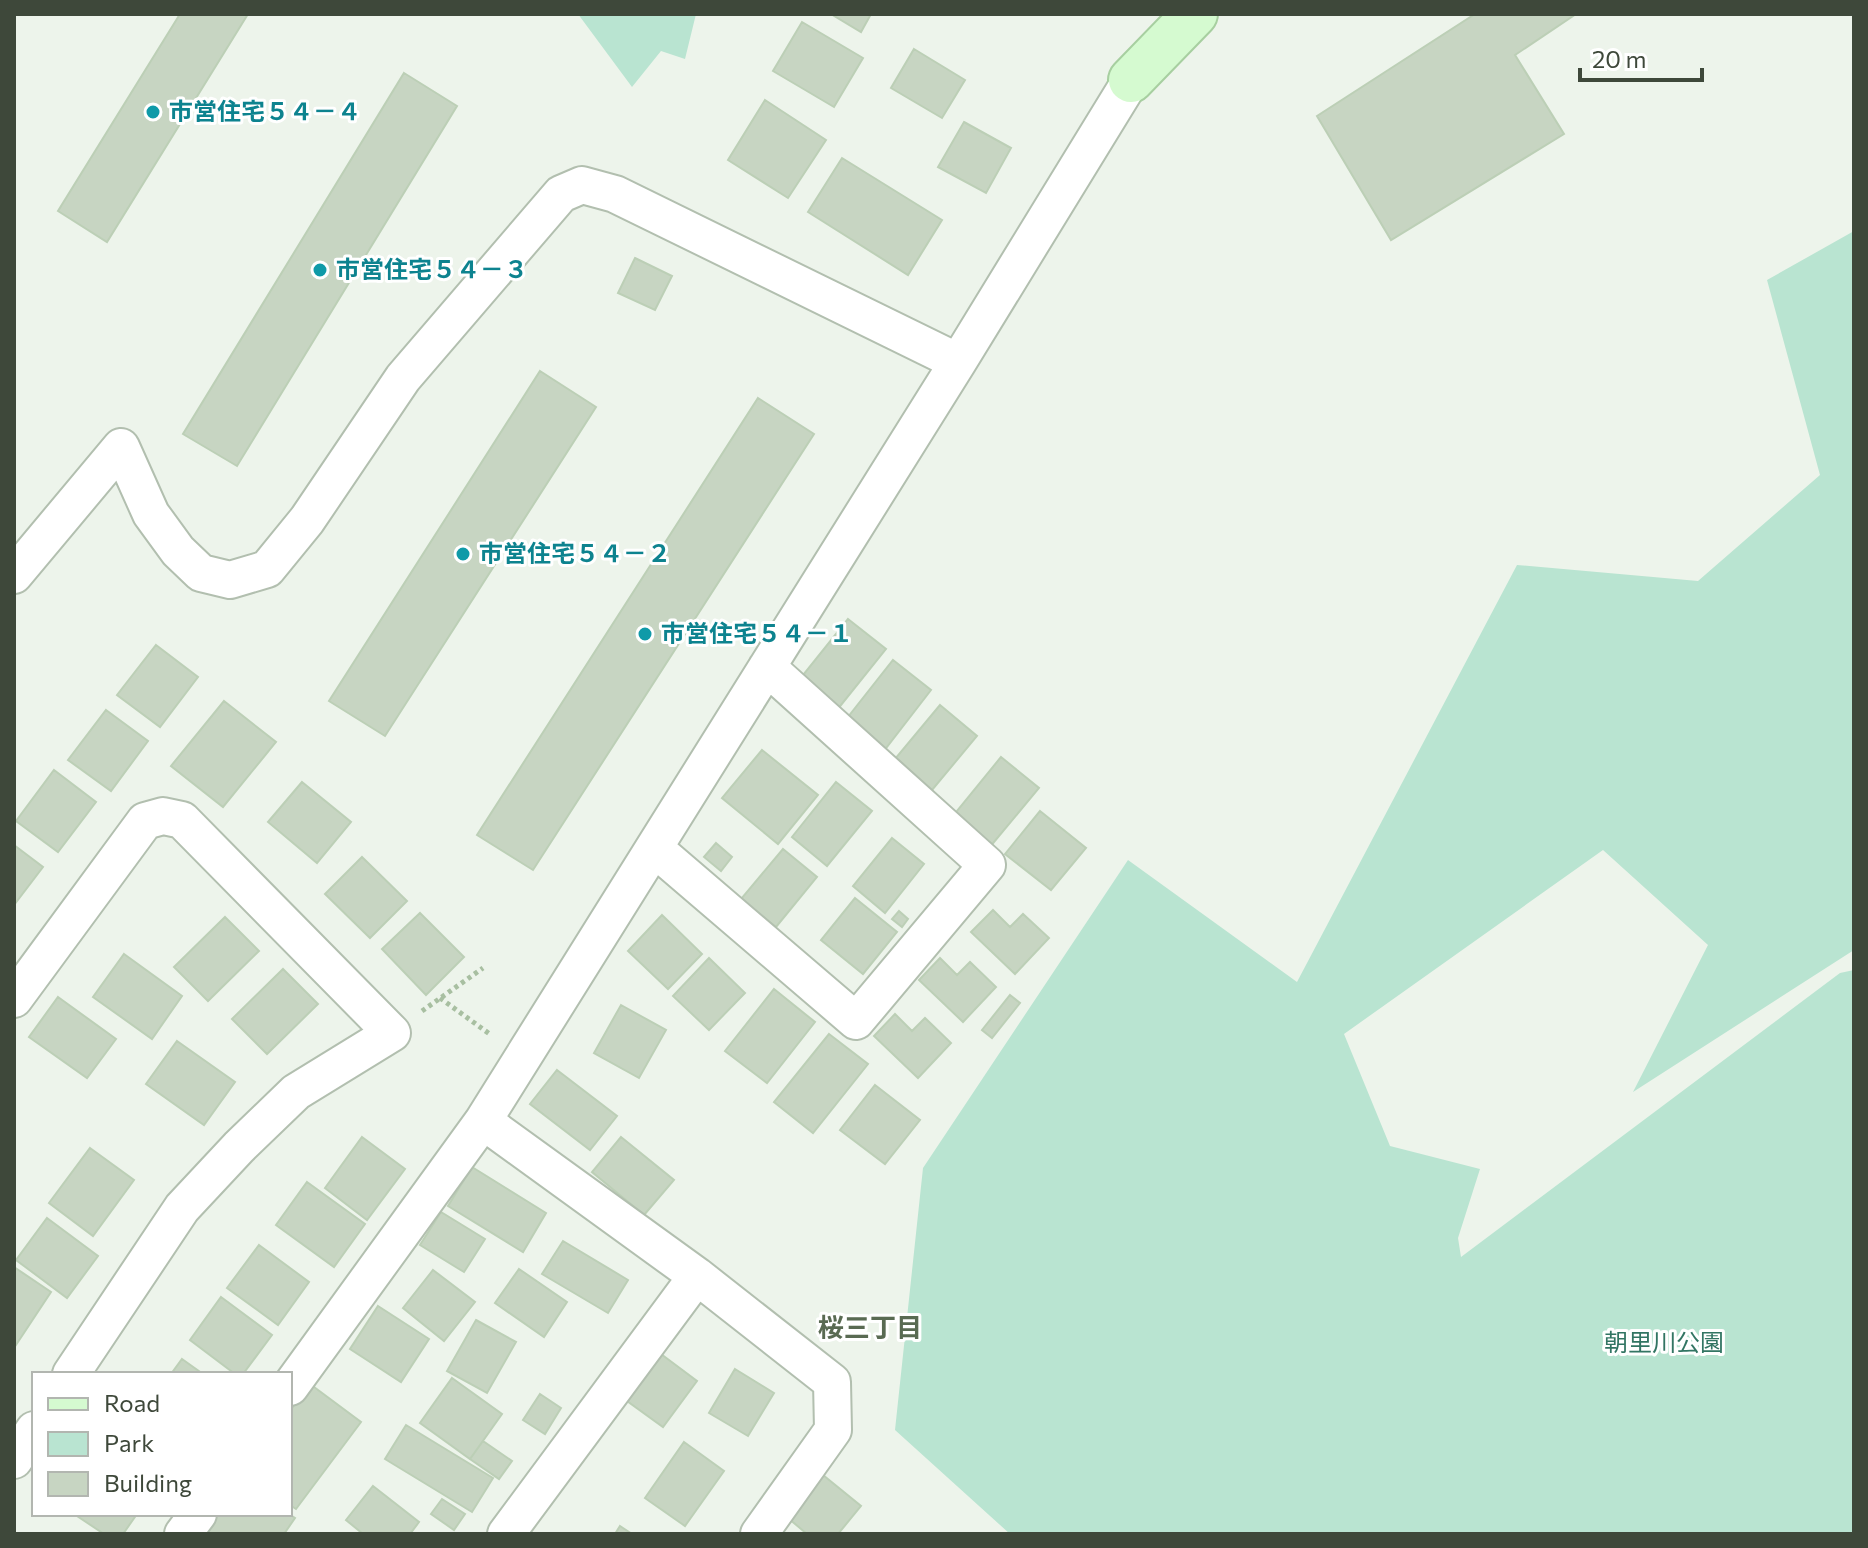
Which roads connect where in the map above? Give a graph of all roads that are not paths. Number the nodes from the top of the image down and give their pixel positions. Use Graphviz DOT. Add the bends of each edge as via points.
graph roads {
  1 [pos="1195,14"];
  2 [pos="1131,80"];
  3 [pos="958,362"];
  4 [pos="14,575"];
  5 [pos="767,667"];
  6 [pos="654,848"];
  7 [pos="14,999"];
  8 [pos="483,1121"];
  9 [pos="697,1276"];
  10 [pos="72,1372"];
  11 [pos="292,1384"];
  12 [pos="32,1433"];
  13 [pos="14,1460"];
  14 [pos="196,1516"];
  15 [pos="183,1534"];
  16 [pos="506,1534"];
  17 [pos="759,1534"];
  1 -- 2 [label="street"];
  2 -- 3 [label="street"];
  3 -- 4 [label="street" via="615,194 582,185 561,194 403,378 307,520 267,569 230,580 201,573 151,514 121,447"];
  3 -- 5 [label="street"];
  5 -- 6 [label="street"];
  5 -- 6 [label="street" via="987,865 856,1021"];
  6 -- 8 [label="street"];
  7 -- 10 [label="street" via="145,821 163,816 182,820 392,1033 296,1092 239,1147 182,1208"];
  8 -- 9 [label="street"];
  8 -- 11 [label="street"];
  9 -- 16 [label="street"];
  9 -- 17 [label="street" via="832,1382 833,1430"];
  12 -- 13 [label="street"];
  14 -- 15 [label="street"];
}
